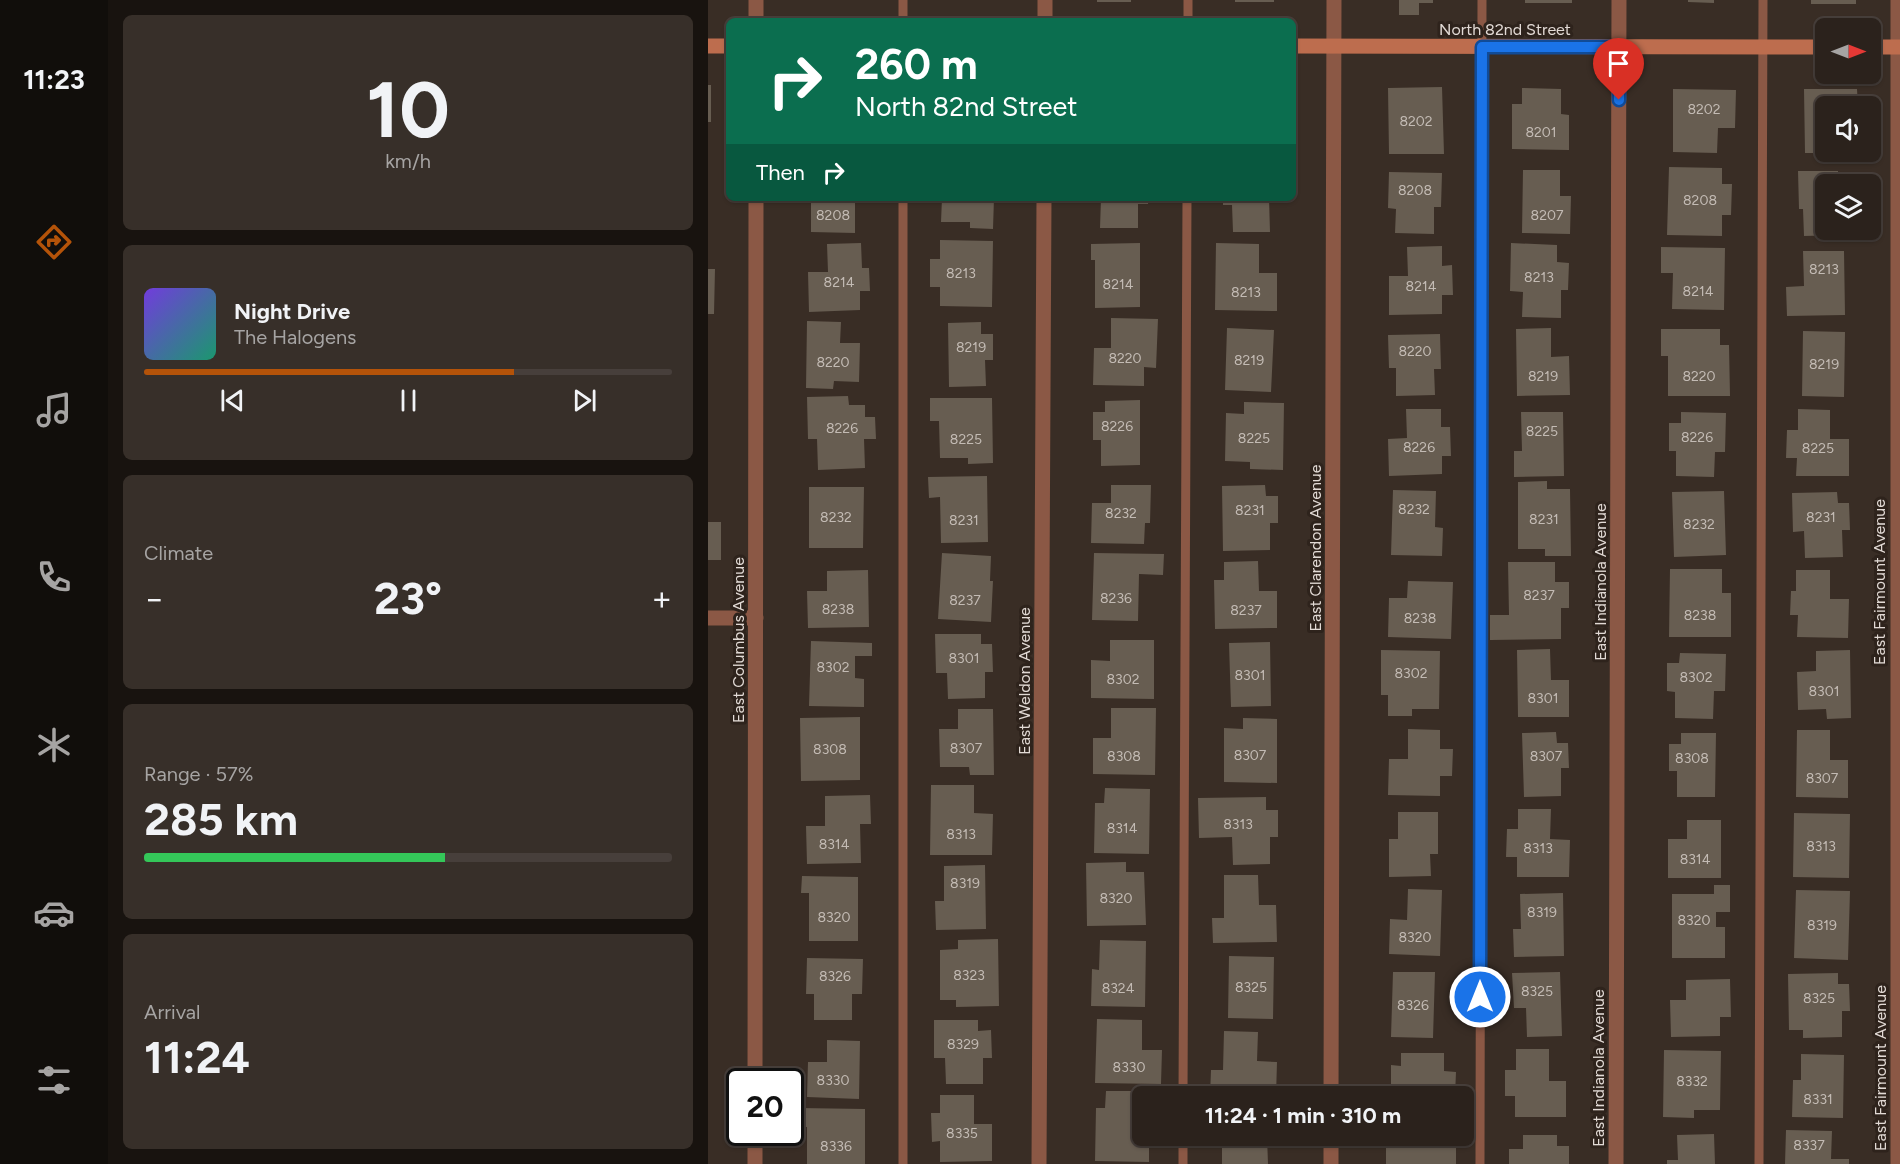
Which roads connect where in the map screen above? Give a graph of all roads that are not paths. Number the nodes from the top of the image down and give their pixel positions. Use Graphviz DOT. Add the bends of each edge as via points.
graph roads {
  1 [pos="756,0"];
  2 [pos="903,0"];
  3 [pos="1045,0"];
  4 [pos="1188,0"];
  5 [pos="1334,0"];
  6 [pos="1482,0"];
  7 [pos="1619,0"];
  8 [pos="1763,0"];
  9 [pos="1898,0"];
  10 [pos="756,18"];
  11 [pos="903,18"];
  12 [pos="1045,18"];
  13 [pos="1188,18"];
  14 [pos="708,46"];
  15 [pos="726,46"];
  16 [pos="1296,46"];
  17 [pos="1334,46"];
  18 [pos="1482,47"];
  19 [pos="1619,47"];
  20 [pos="1763,47"];
  21 [pos="1815,47"];
  22 [pos="1881,47"];
  23 [pos="1899,47"];
  24 [pos="756,201"];
  25 [pos="903,201"];
  26 [pos="1044,201"];
  27 [pos="1187,201"];
  28 [pos="1899,481"];
  29 [pos="708,618"];
  30 [pos="756,618"];
  31 [pos="1899,623"];
  32 [pos="756,1068"];
  33 [pos="1184,1086"];
  34 [pos="1331,1086"];
  35 [pos="755,1146"];
  36 [pos="1183,1146"];
  37 [pos="1331,1146"];
  38 [pos="755,1164"];
  39 [pos="903,1164"];
  40 [pos="1039,1164"];
  41 [pos="1183,1164"];
  42 [pos="1331,1164"];
  43 [pos="1480,1164"];
  44 [pos="1616,1164"];
  45 [pos="1759,1164"];
  46 [pos="1898,1164"];
  1 -- 10 [label="street"];
  2 -- 11 [label="lane"];
  3 -- 12 [label="street"];
  4 -- 13 [label="lane"];
  5 -- 17 [label="street, East Clarendon Avenue"];
  6 -- 18 [label="lane"];
  7 -- 19 [label="street, East Indianola Avenue"];
  8 -- 20 [label="lane"];
  9 -- 23 [label="street, East Fairmount Avenue"];
  14 -- 15 [label="street"];
  16 -- 17 [label="street, North 82nd Street"];
  17 -- 18 [label="street, North 82nd Street"];
  17 -- 34 [label="street, East Clarendon Avenue"];
  18 -- 19 [label="street, North 82nd Street"];
  18 -- 43 [label="lane"];
  19 -- 20 [label="street, North 82nd Street"];
  19 -- 44 [label="street, East Indianola Avenue"];
  20 -- 21 [label="street, North 82nd Street"];
  20 -- 45 [label="lane"];
  22 -- 23 [label="street"];
  23 -- 28 [label="street, East Fairmount Avenue"];
  24 -- 30 [label="street, East Columbus Avenue"];
  25 -- 39 [label="lane"];
  26 -- 40 [label="street, East Weldon Avenue"];
  27 -- 33 [label="lane"];
  28 -- 31 [label="street, East Fairmount Avenue"];
  29 -- 30 [label="street"];
  30 -- 32 [label="street, East Columbus Avenue"];
  31 -- 46 [label="street, East Fairmount Avenue"];
  35 -- 38 [label="street"];
  36 -- 41 [label="lane"];
  37 -- 42 [label="street"];
}
